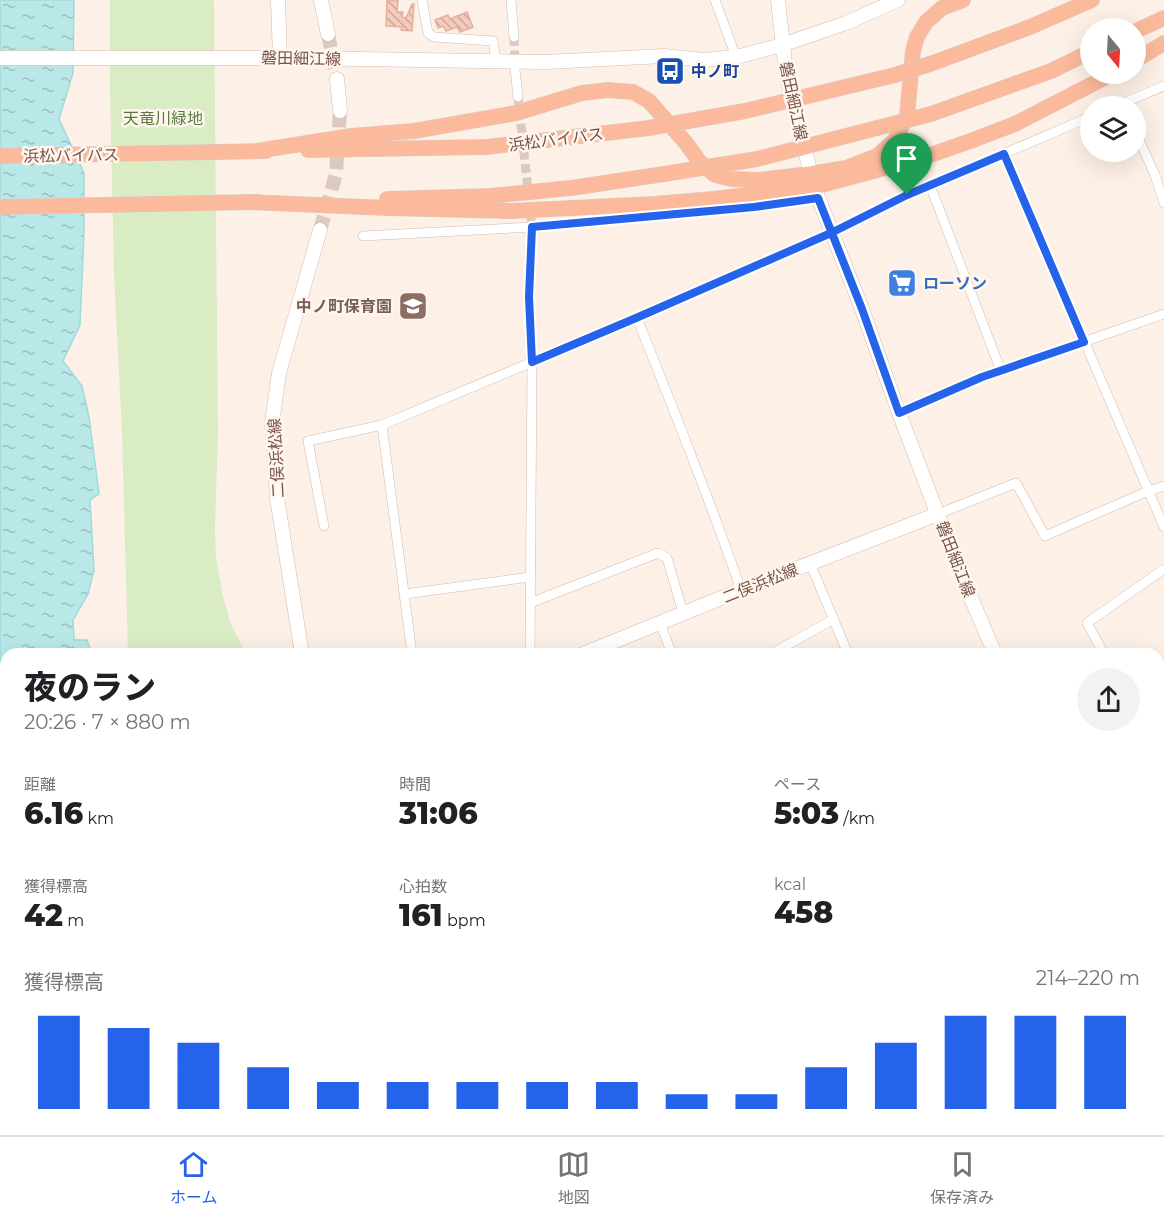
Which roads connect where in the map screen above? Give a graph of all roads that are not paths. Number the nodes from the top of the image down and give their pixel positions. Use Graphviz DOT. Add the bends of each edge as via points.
graph roads {
  1 [pos="278,0"];
  2 [pos="321,0"];
  3 [pos="422,0"];
  4 [pos="511,0"];
  5 [pos="715,0"];
  6 [pos="778,0"];
  7 [pos="898,0"];
  8 [pos="963,0"];
  9 [pos="1092,0"];
  10 [pos="1164,18"];
  11 [pos="1146,26"];
  12 [pos="328,34"];
  13 [pos="514,37"];
  14 [pos="1164,43"];
  15 [pos="782,45"];
  16 [pos="1146,54"];
  17 [pos="736,57"];
  18 [pos="1080,57"];
  19 [pos="0,58"];
  20 [pos="280,58"];
  21 [pos="496,61"];
  22 [pos="515,69"];
  23 [pos="337,79"];
  24 [pos="1093,84"];
  25 [pos="1164,86"];
  26 [pos="1142,96"];
  27 [pos="518,97"];
  28 [pos="340,111"];
  29 [pos="1080,121"];
  30 [pos="257,151"];
  31 [pos="1004,154"];
  32 [pos="1146,155"];
  33 [pos="0,156"];
  34 [pos="930,185"];
  35 [pos="814,186"];
  36 [pos="248,202"];
  37 [pos="1164,203"];
  38 [pos="0,207"];
  39 [pos="532,227"];
  40 [pos="320,230"];
  41 [pos="831,233"];
  42 [pos="363,236"];
  43 [pos="1164,314"];
  44 [pos="636,318"];
  45 [pos="1084,342"];
  46 [pos="532,362"];
  47 [pos="1000,371"];
  48 [pos="899,413"];
  49 [pos="382,425"];
  50 [pos="1164,486"];
  51 [pos="1148,491"];
  52 [pos="938,514"];
  53 [pos="324,526"];
  54 [pos="1164,527"];
  55 [pos="810,563"];
  56 [pos="1164,569"];
  57 [pos="530,576"];
  58 [pos="741,590"];
  59 [pos="405,594"];
  60 [pos="530,603"];
  61 [pos="683,613"];
  62 [pos="834,619"];
  63 [pos="660,623"];
  64 [pos="301,648"];
  65 [pos="411,648"];
  66 [pos="530,648"];
  67 [pos="598,648"];
  68 [pos="670,648"];
  69 [pos="782,648"];
  70 [pos="846,648"];
  71 [pos="992,648"];
  72 [pos="1101,648"];
  1 -- 20 [label="main road"];
  2 -- 12 [label="main road"];
  3 -- 21 [label="street" via="428,33 434,37 493,41"];
  4 -- 13 [label="street"];
  5 -- 17 [label="street"];
  6 -- 15 [label="main road"];
  7 -- 15 [label="main road"];
  8 -- 35 [label="highway" via="942,8 917,37 907,116 895,140 877,156"];
  9 -- 30 [label="highway, 浜松バイパス, bridge" via="930,64 745,111 649,128 487,147"];
  10 -- 11 [label="highway"];
  14 -- 16 [label="highway"];
  15 -- 17 [label="main road, 磐田細江線"];
  15 -- 35 [label="main road, 磐田細江線"];
  17 -- 21 [label="main road, 磐田細江線"];
  18 -- 36 [label="highway, bridge" via="931,114 757,159 571,188 490,196"];
  19 -- 20 [label="main road, 磐田細江線"];
  20 -- 21 [label="main road, 磐田細江線"];
  22 -- 27 [label="street"];
  23 -- 28 [label="main road"];
  24 -- 35 [label="highway" via="1015,124 973,140"];
  25 -- 26 [label="street"];
  29 -- 31 [label="street"];
  30 -- 33 [label="highway, 浜松バイパス"];
  30 -- 35 [label="highway" via="351,136 414,131 516,113 582,93 608,90 633,92 649,101 715,175"];
  31 -- 34 [label="street"];
  31 -- 45 [label="street"];
  32 -- 37 [label="street"];
  34 -- 41 [label="street"];
  34 -- 47 [label="street"];
  35 -- 36 [label="highway" via="678,202 511,211"];
  35 -- 39 [label="street" via="754,207"];
  35 -- 41 [label="main road, 磐田細江線"];
  36 -- 38 [label="highway"];
  39 -- 42 [label="street"];
  39 -- 46 [label="street"];
  40 -- 64 [label="main road, 二俣浜松線" via="279,373 272,423 277,498"];
  41 -- 44 [label="street"];
  41 -- 48 [label="main road, 磐田細江線"];
  43 -- 45 [label="street"];
  44 -- 46 [label="street"];
  44 -- 58 [label="street"];
  45 -- 47 [label="street"];
  45 -- 51 [label="street"];
  46 -- 49 [label="street"];
  46 -- 57 [label="street"];
  47 -- 48 [label="street"];
  48 -- 52 [label="main road, 磐田細江線"];
  49 -- 53 [label="street" via="308,441"];
  49 -- 59 [label="street"];
  50 -- 51 [label="street"];
  51 -- 52 [label="street" via="1045,536 1016,483"];
  51 -- 54 [label="street"];
  52 -- 55 [label="main road, 二俣浜松線"];
  52 -- 71 [label="main road, 磐田細江線"];
  55 -- 58 [label="main road, 二俣浜松線"];
  55 -- 62 [label="street"];
  56 -- 72 [label="street" via="1087,623"];
  57 -- 59 [label="street"];
  57 -- 60 [label="street"];
  58 -- 61 [label="main road, 二俣浜松線"];
  59 -- 65 [label="street"];
  60 -- 61 [label="street" via="658,553 667,558"];
  60 -- 66 [label="street"];
  61 -- 63 [label="main road, 二俣浜松線"];
  62 -- 69 [label="street"];
  62 -- 70 [label="street"];
  63 -- 67 [label="main road, 二俣浜松線"];
  63 -- 68 [label="street"];
}
